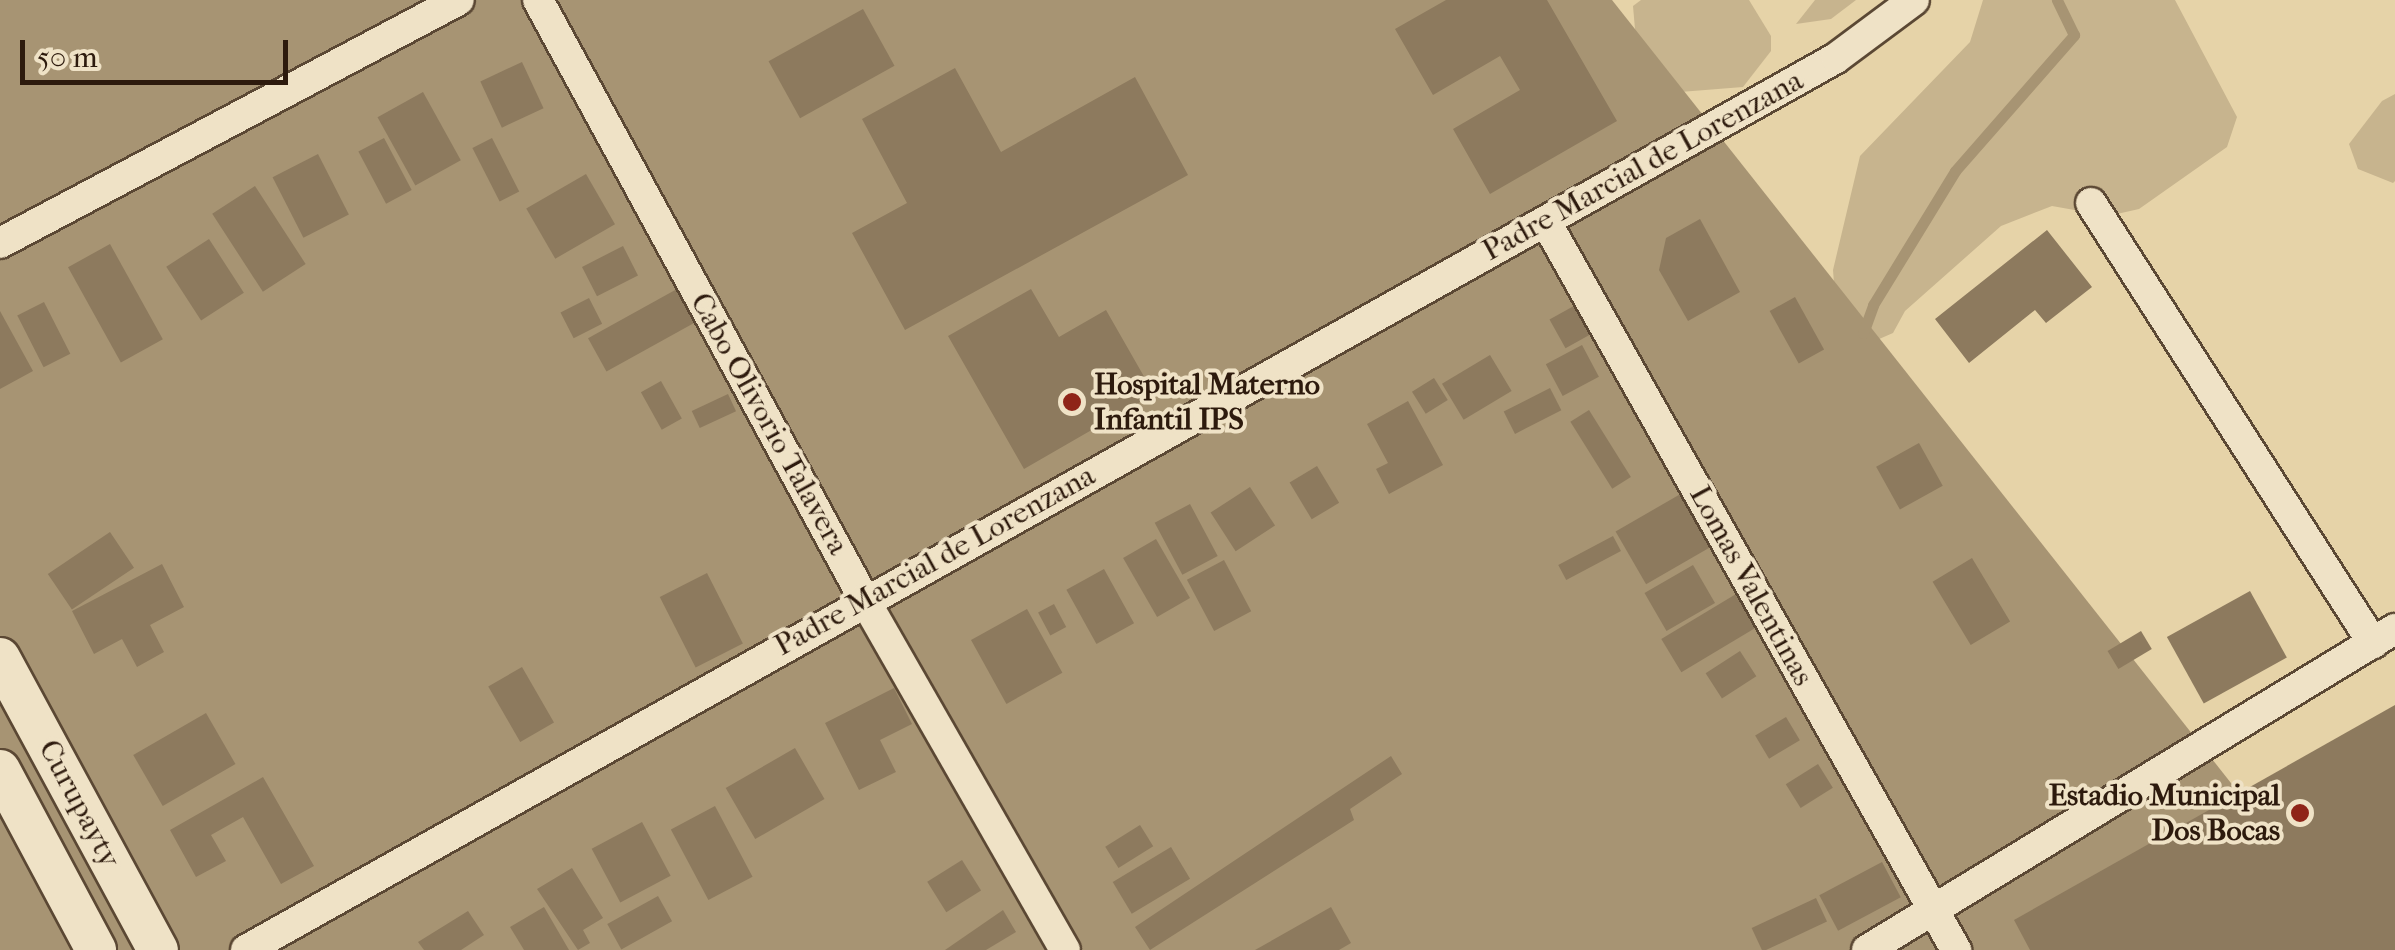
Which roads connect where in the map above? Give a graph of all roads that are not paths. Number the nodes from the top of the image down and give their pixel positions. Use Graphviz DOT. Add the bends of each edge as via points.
graph roads {
  1 [pos="459,0"];
  2 [pos="538,0"];
  3 [pos="1914,0"];
  4 [pos="2091,203"];
  5 [pos="1546,222"];
  6 [pos="0,243"];
  7 [pos="864,599"];
  8 [pos="2384,636"];
  9 [pos="0,658"];
  10 [pos="0,770"];
  11 [pos="1935,914"];
  12 [pos="96,950"];
  13 [pos="158,950"];
  14 [pos="246,950"];
  15 [pos="1065,950"];
  16 [pos="1868,950"];
  17 [pos="1956,950"];
  1 -- 6 [label="street"];
  2 -- 7 [label="street, Cabo Olivorio Talavera"];
  3 -- 5 [label="street, Padre Marcial de Lorenzana" via="1836,58"];
  4 -- 8 [label="street"];
  5 -- 7 [label="street, Padre Marcial de Lorenzana"];
  5 -- 11 [label="street, Lomas Valentinas"];
  7 -- 14 [label="street, Padre Marcial de Lorenzana"];
  7 -- 15 [label="street, Cabo Olivorio Talavera"];
  8 -- 11 [label="street"];
  9 -- 13 [label="street, Curupayty"];
  10 -- 12 [label="street, Curupayty"];
  11 -- 16 [label="street"];
  11 -- 17 [label="street, Lomas Valentinas"];
}
